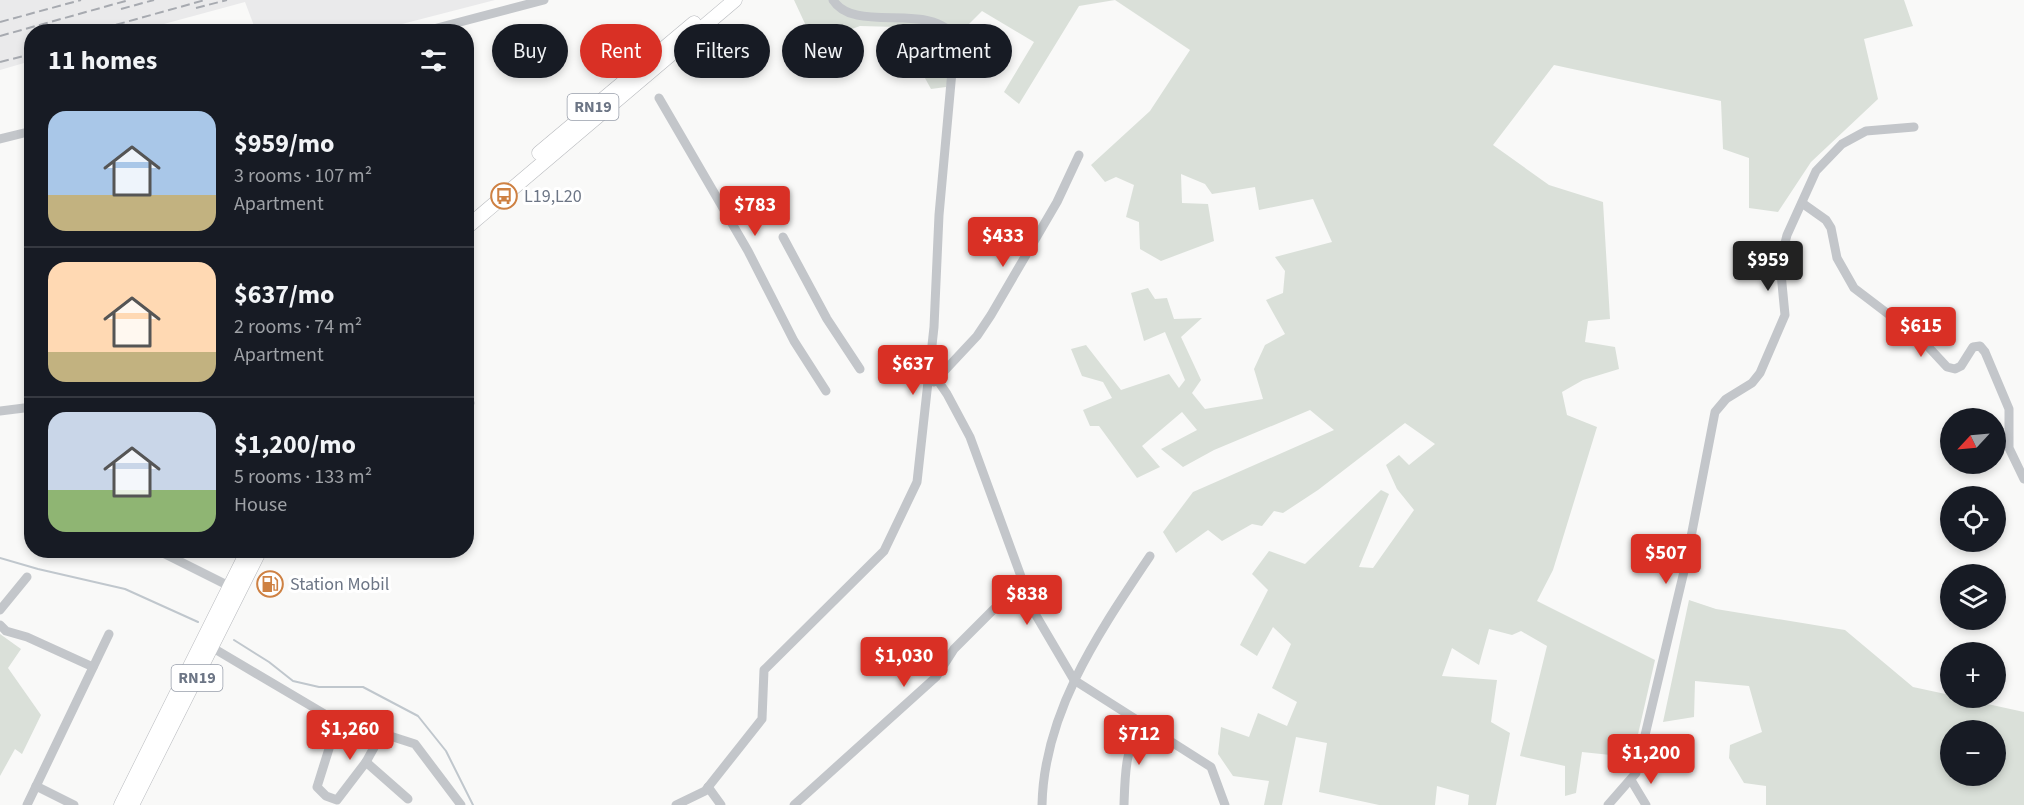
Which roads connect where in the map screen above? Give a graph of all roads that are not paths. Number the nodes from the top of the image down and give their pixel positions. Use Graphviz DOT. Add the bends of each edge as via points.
graph roads {
  1 [pos="544,0"];
  2 [pos="721,0"];
  3 [pos="735,0"];
  4 [pos="833,0"];
  5 [pos="452,24"];
  6 [pos="658,98"];
  7 [pos="1914,127"];
  8 [pos="24,133"];
  9 [pos="0,139"];
  10 [pos="1079,155"];
  11 [pos="1802,203"];
  12 [pos="474,210"];
  13 [pos="474,221"];
  14 [pos="783,237"];
  15 [pos="860,369"];
  16 [pos="930,369"];
  17 [pos="937,380"];
  18 [pos="928,385"];
  19 [pos="826,391"];
  20 [pos="24,408"];
  21 [pos="0,411"];
  22 [pos="2024,479"];
  23 [pos="1150,556"];
  24 [pos="173,558"];
  25 [pos="244,558"];
  26 [pos="256,558"];
  27 [pos="27,577"];
  28 [pos="231,586"];
  29 [pos="1025,588"];
  30 [pos="0,610"];
  31 [pos="0,625"];
  32 [pos="109,634"];
  33 [pos="208,645"];
  34 [pos="93,667"];
  35 [pos="1074,680"];
  36 [pos="338,720"];
  37 [pos="1142,723"];
  38 [pos="381,735"];
  39 [pos="366,762"];
  40 [pos="1631,780"];
  41 [pos="36,786"];
  42 [pos="708,787"];
  43 [pos="408,799"];
  44 [pos="27,805"];
  45 [pos="74,805"];
  46 [pos="121,805"];
  47 [pos="132,805"];
  48 [pos="460,805"];
  49 [pos="676,805"];
  50 [pos="721,805"];
  51 [pos="794,805"];
  52 [pos="1042,805"];
  53 [pos="1124,805"];
  54 [pos="1225,805"];
  55 [pos="1608,805"];
  56 [pos="1646,805"];
  1 -- 5 [label="street"];
  2 -- 12 [label="highway, RN19"];
  3 -- 13 [label="highway, RN19"];
  4 -- 16 [label="street" via="844,11 936,21 955,38"];
  6 -- 19 [label="street"];
  7 -- 11 [label="street" via="1866,131 1842,144 1816,171"];
  8 -- 9 [label="street"];
  10 -- 17 [label="street" via="1057,202 991,315"];
  11 -- 22 [label="street" via="1831,228 1837,258 1854,288 1921,339 1947,367 1961,366 1973,347 1980,346 1985,352 2009,409 2009,448"];
  11 -- 40 [label="street" via="1786,235 1780,263 1785,315 1760,373 1715,412 1686,563 1636,773"];
  14 -- 15 [label="street" via="827,319"];
  16 -- 17 [label="street"];
  16 -- 18 [label="street"];
  17 -- 18 [label="street"];
  17 -- 29 [label="street" via="970,437"];
  18 -- 42 [label="street" via="918,482 884,551 764,670 762,719"];
  20 -- 21 [label="street"];
  23 -- 35 [label="street"];
  24 -- 28 [label="street"];
  25 -- 28 [label="highway, RN19"];
  26 -- 33 [label="highway, RN19"];
  27 -- 30 [label="street"];
  28 -- 33 [label="highway, RN19"];
  29 -- 35 [label="street" via="1034,612"];
  29 -- 51 [label="street" via="994,609 954,648 936,677"];
  31 -- 34 [label="street"];
  32 -- 34 [label="street"];
  33 -- 36 [label="street"];
  33 -- 46 [label="highway, RN19"];
  33 -- 47 [label="highway, RN19"];
  34 -- 41 [label="street"];
  35 -- 37 [label="street"];
  35 -- 52 [label="street" via="1055,730 1042,783"];
  36 -- 38 [label="street"];
  36 -- 39 [label="street" via="317,787 337,800"];
  37 -- 53 [label="street" via="1127,755"];
  37 -- 54 [label="street" via="1211,767"];
  38 -- 39 [label="street"];
  38 -- 48 [label="street" via="415,744"];
  39 -- 43 [label="street"];
  40 -- 55 [label="street"];
  40 -- 56 [label="street"];
  41 -- 44 [label="street"];
  41 -- 45 [label="street"];
  42 -- 49 [label="street"];
  42 -- 50 [label="street"];
}
